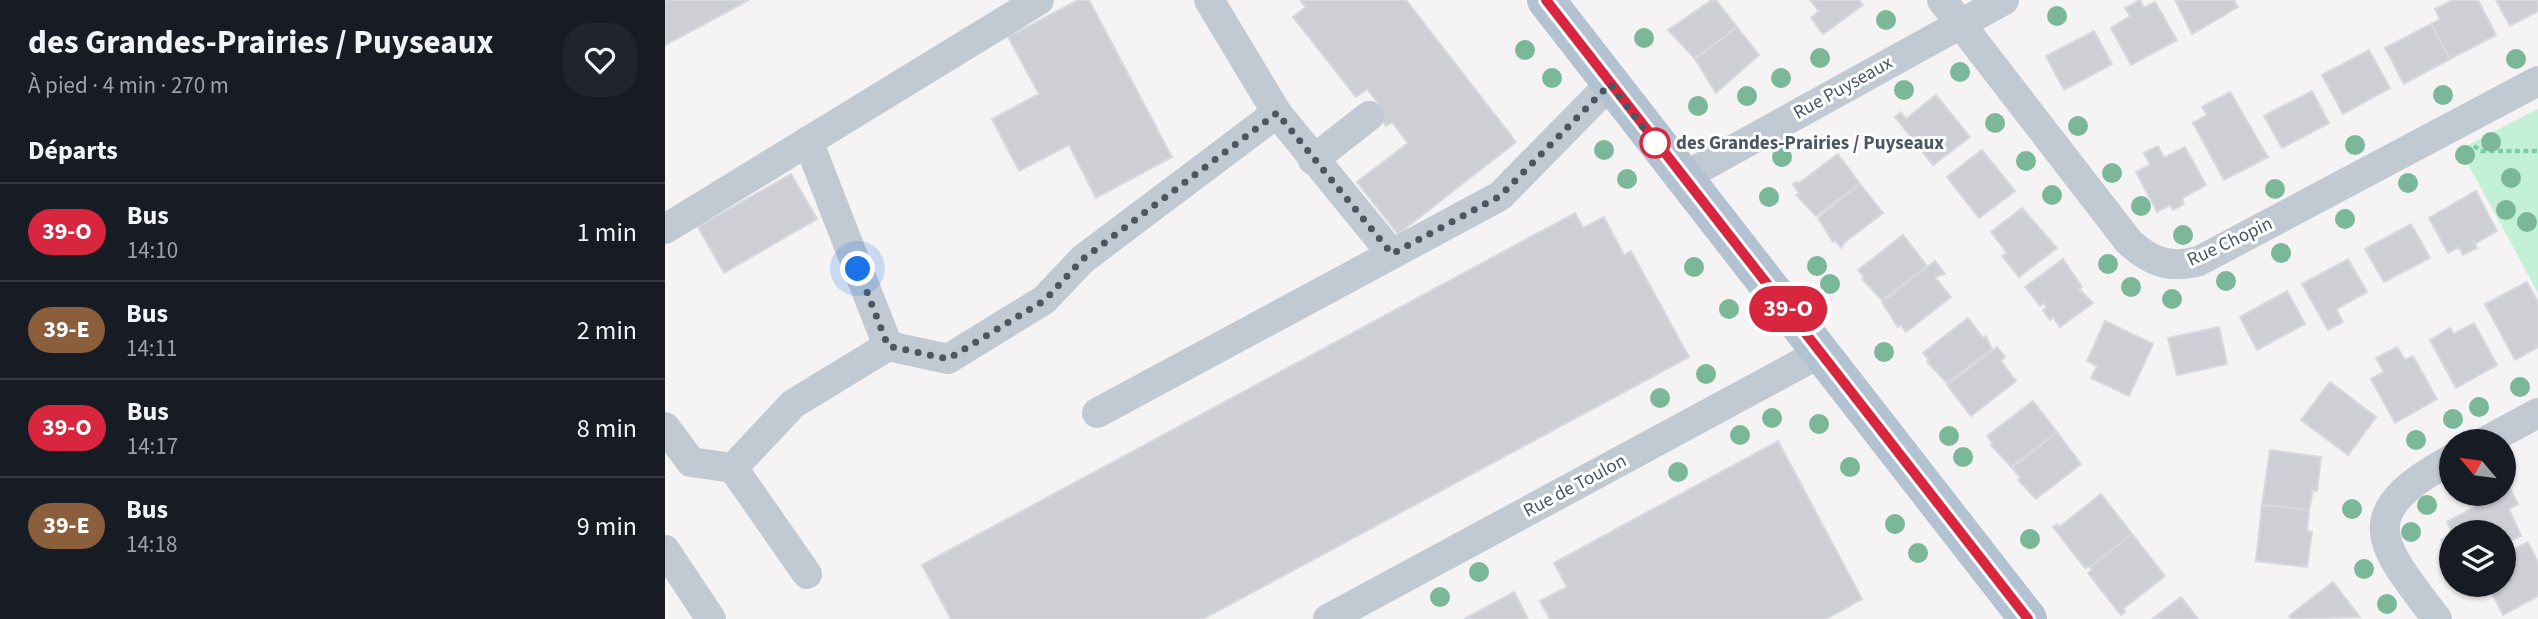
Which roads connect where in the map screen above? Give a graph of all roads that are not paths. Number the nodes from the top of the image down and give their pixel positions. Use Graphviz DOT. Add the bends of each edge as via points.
graph roads {
  1 [pos="1039,0"];
  2 [pos="1209,0"];
  3 [pos="1546,0"];
  4 [pos="2004,0"];
  5 [pos="1951,12"];
  6 [pos="2538,81"];
  7 [pos="1610,84"];
  8 [pos="1277,113"];
  9 [pos="1369,116"];
  10 [pos="808,141"];
  11 [pos="1313,160"];
  12 [pos="1682,178"];
  13 [pos="665,229"];
  14 [pos="1392,254"];
  15 [pos="888,346"];
  16 [pos="1822,352"];
  17 [pos="1097,413"];
  18 [pos="2538,413"];
  19 [pos="665,428"];
  20 [pos="2508,429"];
  21 [pos="2439,467"];
  22 [pos="733,468"];
  23 [pos="665,550"];
  24 [pos="807,574"];
  25 [pos="711,619"];
  26 [pos="1328,619"];
  27 [pos="2028,619"];
  28 [pos="2437,619"];
  1 -- 10 [label="street"];
  2 -- 8 [label="street"];
  3 -- 7 [label="main road"];
  4 -- 5 [label="street, Rue Puyseaux"];
  5 -- 6 [label="street, Rue Chopin" via="2129,242 2145,257 2163,264 2182,266 2199,261"];
  5 -- 12 [label="street, Rue Puyseaux"];
  7 -- 12 [label="main road"];
  7 -- 14 [label="street" via="1500,196"];
  8 -- 11 [label="street"];
  8 -- 15 [label="street" via="1083,259 1045,300 948,359"];
  9 -- 11 [label="street"];
  10 -- 13 [label="street"];
  10 -- 15 [label="street"];
  11 -- 14 [label="street"];
  12 -- 16 [label="main road"];
  14 -- 17 [label="street"];
  15 -- 22 [label="street" via="793,404"];
  16 -- 26 [label="street, Rue de Toulon"];
  16 -- 27 [label="main road"];
  18 -- 20 [label="street"];
  19 -- 22 [label="street" via="691,462"];
  21 -- 28 [label="street" via="2400,492 2387,514 2384,540 2393,562"];
  22 -- 24 [label="street"];
  23 -- 25 [label="street"];
}
